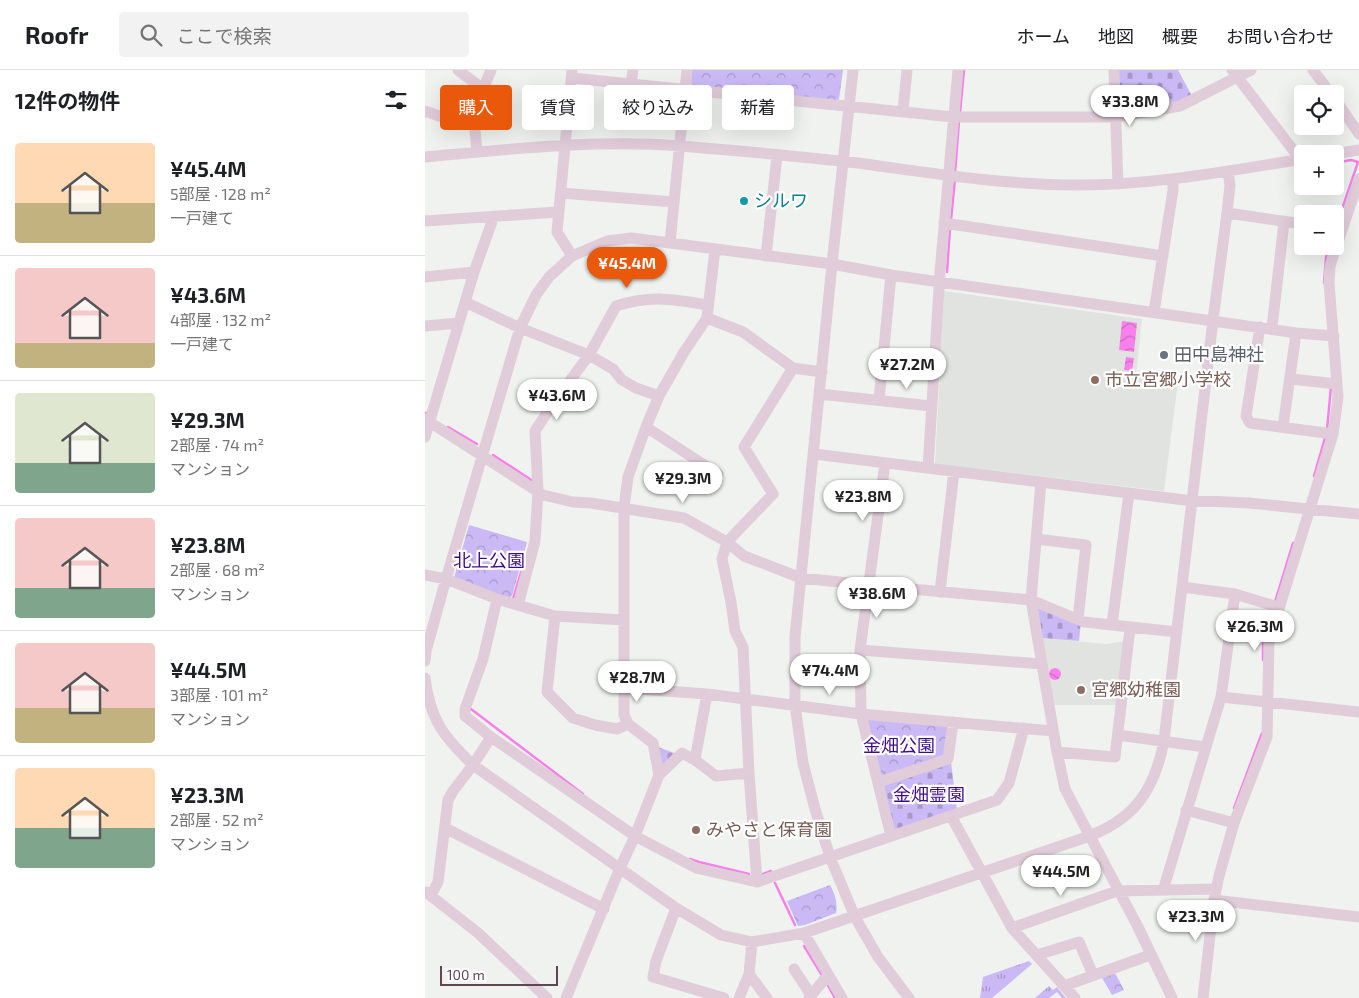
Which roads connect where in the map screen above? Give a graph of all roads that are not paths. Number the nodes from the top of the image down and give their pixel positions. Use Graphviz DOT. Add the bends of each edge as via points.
graph roads {
  1 [pos="458,70"];
  2 [pos="491,70"];
  3 [pos="633,70"];
  4 [pos="687,70"];
  5 [pos="853,70"];
  6 [pos="907,70"];
  7 [pos="958,70"];
  8 [pos="1114,70"];
  9 [pos="1251,70"];
  10 [pos="1313,70"];
  11 [pos="572,74"];
  12 [pos="1235,74"];
  13 [pos="631,84"];
  14 [pos="478,85"];
  15 [pos="485,85"];
  16 [pos="640,85"];
  17 [pos="686,85"];
  18 [pos="1324,85"];
  19 [pos="712,93"];
  20 [pos="850,106"];
  21 [pos="425,111"];
  22 [pos="903,111"];
  23 [pos="1344,112"];
  24 [pos="440,116"];
  25 [pos="953,117"];
  26 [pos="1116,118"];
  27 [pos="475,130"];
  28 [pos="681,130"];
  29 [pos="1359,134"];
  30 [pos="566,144"];
  31 [pos="680,146"];
  32 [pos="1294,150"];
  33 [pos="1359,150"];
  34 [pos="477,152"];
  35 [pos="1344,152"];
  36 [pos="777,156"];
  37 [pos="425,157"];
  38 [pos="1294,160"];
  39 [pos="843,162"];
  40 [pos="1228,171"];
  41 [pos="948,175"];
  42 [pos="1173,179"];
  43 [pos="1359,179"];
  44 [pos="1119,184"];
  45 [pos="561,193"];
  46 [pos="674,202"];
  47 [pos="558,212"];
  48 [pos="1227,213"];
  49 [pos="1344,215"];
  50 [pos="494,216"];
  51 [pos="425,221"];
  52 [pos="1284,222"];
  53 [pos="945,223"];
  54 [pos="1294,223"];
  55 [pos="670,243"];
  56 [pos="715,249"];
  57 [pos="1332,255"];
  58 [pos="572,256"];
  59 [pos="766,256"];
  60 [pos="1163,256"];
  61 [pos="832,264"];
  62 [pos="474,272"];
  63 [pos="891,275"];
  64 [pos="425,277"];
  65 [pos="940,281"];
  66 [pos="465,302"];
  67 [pos="707,305"];
  68 [pos="1154,312"];
  69 [pos="707,318"];
  70 [pos="1213,320"];
  71 [pos="459,323"];
  72 [pos="425,326"];
  73 [pos="1260,327"];
  74 [pos="520,328"];
  75 [pos="1272,328"];
  76 [pos="1296,333"];
  77 [pos="1334,336"];
  78 [pos="589,355"];
  79 [pos="793,368"];
  80 [pos="822,372"];
  81 [pos="1291,379"];
  82 [pos="1337,384"];
  83 [pos="819,394"];
  84 [pos="659,396"];
  85 [pos="879,400"];
  86 [pos="931,406"];
  87 [pos="427,421"];
  88 [pos="646,427"];
  89 [pos="1283,427"];
  90 [pos="1333,434"];
  91 [pos="425,437"];
  92 [pos="814,454"];
  93 [pos="483,457"];
  94 [pos="885,463"];
  95 [pos="928,468"];
  96 [pos="954,471"];
  97 [pos="718,474"];
  98 [pos="1041,482"];
  99 [pos="538,491"];
  100 [pos="1129,493"];
  101 [pos="1191,500"];
  102 [pos="624,508"];
  103 [pos="1310,508"];
  104 [pos="1359,514"];
  105 [pos="1036,539"];
  106 [pos="727,542"];
  107 [pos="425,575"];
  108 [pos="801,578"];
  109 [pos="446,579"];
  110 [pos="868,585"];
  111 [pos="1183,587"];
  112 [pos="940,592"];
  113 [pos="1235,594"];
  114 [pos="497,599"];
  115 [pos="1031,600"];
  116 [pos="519,605"];
  117 [pos="1278,607"];
  118 [pos="555,616"];
  119 [pos="1078,619"];
  120 [pos="624,620"];
  121 [pos="1112,625"];
  122 [pos="1130,628"];
  123 [pos="1177,632"];
  124 [pos="860,650"];
  125 [pos="425,654"];
  126 [pos="1042,664"];
  127 [pos="425,678"];
  128 [pos="624,688"];
  129 [pos="707,694"];
  130 [pos="1221,697"];
  131 [pos="745,698"];
  132 [pos="1268,702"];
  133 [pos="795,705"];
  134 [pos="1359,712"];
  135 [pos="861,714"];
  136 [pos="953,722"];
  137 [pos="629,724"];
  138 [pos="1024,728"];
  139 [pos="1053,731"];
  140 [pos="1118,736"];
  141 [pos="491,737"];
  142 [pos="1164,741"];
  143 [pos="1205,747"];
  144 [pos="1057,752"];
  145 [pos="695,760"];
  146 [pos="473,765"];
  147 [pos="749,773"];
  148 [pos="659,775"];
  149 [pos="879,782"];
  150 [pos="1186,810"];
  151 [pos="951,816"];
  152 [pos="1234,823"];
  153 [pos="445,828"];
  154 [pos="635,836"];
  155 [pos="891,836"];
  156 [pos="1089,837"];
  157 [pos="830,857"];
  158 [pos="619,868"];
  159 [pos="982,874"];
  160 [pos="757,882"];
  161 [pos="1165,890"];
  162 [pos="1117,892"];
  163 [pos="428,894"];
  164 [pos="1215,895"];
  165 [pos="675,908"];
  166 [pos="604,909"];
  167 [pos="855,917"];
  168 [pos="1359,917"];
  169 [pos="1012,928"];
  170 [pos="804,933"];
  171 [pos="752,942"];
  172 [pos="1037,955"];
  173 [pos="1150,955"];
  174 [pos="793,969"];
  175 [pos="749,974"];
  176 [pos="828,975"];
  177 [pos="1093,975"];
  178 [pos="1065,986"];
  179 [pos="810,997"];
  180 [pos="547,998"];
  181 [pos="566,998"];
  182 [pos="723,998"];
  183 [pos="739,998"];
  184 [pos="767,998"];
  185 [pos="842,998"];
  186 [pos="909,998"];
  187 [pos="1075,998"];
  188 [pos="1172,998"];
  189 [pos="1203,998"];
  1 -- 14 [label="street"];
  2 -- 15 [label="street"];
  3 -- 13 [label="street"];
  4 -- 17 [label="street"];
  5 -- 20 [label="street"];
  6 -- 22 [label="street"];
  7 -- 25 [label="street"];
  8 -- 26 [label="street"];
  9 -- 12 [label="street"];
  10 -- 18 [label="street"];
  11 -- 13 [label="street"];
  11 -- 30 [label="street"];
  12 -- 26 [label="street" via="1180,106"];
  12 -- 32 [label="street"];
  13 -- 16 [label="street"];
  19 -- 20 [label="street"];
  20 -- 22 [label="street"];
  20 -- 39 [label="street"];
  21 -- 24 [label="street"];
  22 -- 25 [label="street"];
  23 -- 29 [label="street"];
  25 -- 26 [label="street"];
  25 -- 41 [label="street"];
  26 -- 44 [label="street"];
  27 -- 34 [label="street"];
  28 -- 31 [label="street"];
  30 -- 31 [label="street"];
  30 -- 34 [label="street"];
  30 -- 45 [label="street"];
  31 -- 36 [label="street"];
  31 -- 46 [label="street"];
  33 -- 35 [label="street"];
  34 -- 37 [label="street"];
  36 -- 39 [label="street"];
  36 -- 59 [label="street"];
  38 -- 40 [label="street"];
  39 -- 41 [label="street"];
  39 -- 61 [label="street"];
  40 -- 42 [label="street"];
  40 -- 48 [label="street"];
  41 -- 44 [label="street" via="1003,182"];
  41 -- 53 [label="street"];
  42 -- 44 [label="street"];
  42 -- 60 [label="street"];
  43 -- 49 [label="street"];
  45 -- 46 [label="street"];
  45 -- 47 [label="street"];
  46 -- 55 [label="street"];
  47 -- 50 [label="street"];
  47 -- 58 [label="street" via="557,232"];
  48 -- 52 [label="street"];
  48 -- 70 [label="street"];
  50 -- 51 [label="street"];
  50 -- 62 [label="street"];
  52 -- 54 [label="street"];
  52 -- 75 [label="street"];
  53 -- 60 [label="street"];
  53 -- 65 [label="street"];
  55 -- 56 [label="street"];
  55 -- 58 [label="street" via="631,238 607,241"];
  56 -- 59 [label="street"];
  56 -- 67 [label="street"];
  57 -- 77 [label="street" via="1329,283"];
  58 -- 74 [label="street" via="549,277 536,295"];
  59 -- 61 [label="street"];
  60 -- 68 [label="street"];
  61 -- 63 [label="street"];
  61 -- 80 [label="street"];
  62 -- 64 [label="street"];
  62 -- 66 [label="street"];
  63 -- 65 [label="street"];
  63 -- 85 [label="street"];
  65 -- 68 [label="street"];
  65 -- 86 [label="street"];
  66 -- 71 [label="street"];
  66 -- 74 [label="street"];
  67 -- 69 [label="street"];
  67 -- 78 [label="street" via="661,298 616,306"];
  68 -- 70 [label="street"];
  69 -- 79 [label="street" via="743,332"];
  69 -- 84 [label="street"];
  70 -- 73 [label="street"];
  70 -- 101 [label="street"];
  71 -- 72 [label="street"];
  71 -- 87 [label="street"];
  73 -- 75 [label="street"];
  73 -- 89 [label="street" via="1247,421"];
  74 -- 78 [label="street"];
  74 -- 93 [label="street"];
  75 -- 76 [label="street"];
  76 -- 77 [label="street"];
  76 -- 81 [label="street"];
  77 -- 82 [label="street"];
  78 -- 84 [label="street" via="613,369 622,380"];
  78 -- 99 [label="street" via="535,431"];
  79 -- 80 [label="street"];
  79 -- 106 [label="street" via="744,447 773,494"];
  80 -- 83 [label="street"];
  81 -- 82 [label="street"];
  81 -- 89 [label="street"];
  82 -- 90 [label="street"];
  83 -- 85 [label="street"];
  83 -- 92 [label="street"];
  84 -- 88 [label="street"];
  85 -- 86 [label="street"];
  86 -- 95 [label="street"];
  87 -- 91 [label="street"];
  87 -- 93 [label="street"];
  88 -- 97 [label="street"];
  88 -- 102 [label="street" via="628,477"];
  89 -- 90 [label="street"];
  90 -- 103 [label="street"];
  92 -- 94 [label="street"];
  92 -- 108 [label="street"];
  93 -- 99 [label="street"];
  93 -- 109 [label="street"];
  94 -- 95 [label="street"];
  94 -- 110 [label="street"];
  95 -- 96 [label="street"];
  96 -- 98 [label="street"];
  96 -- 112 [label="street"];
  98 -- 100 [label="street"];
  98 -- 105 [label="street"];
  99 -- 102 [label="street" via="573,502"];
  99 -- 116 [label="street" via="535,541"];
  100 -- 101 [label="street"];
  100 -- 121 [label="street"];
  101 -- 103 [label="street"];
  101 -- 111 [label="street"];
  102 -- 106 [label="street" via="685,518"];
  102 -- 120 [label="street"];
  103 -- 104 [label="street"];
  103 -- 117 [label="street"];
  105 -- 115 [label="street"];
  105 -- 119 [label="street" via="1086,545"];
  106 -- 108 [label="street" via="744,556"];
  106 -- 131 [label="street" via="722,559 735,631 743,647"];
  107 -- 109 [label="street"];
  108 -- 110 [label="street"];
  108 -- 133 [label="street" via="795,637"];
  109 -- 114 [label="street"];
  109 -- 125 [label="street"];
  110 -- 112 [label="street"];
  110 -- 124 [label="street"];
  111 -- 113 [label="street"];
  111 -- 123 [label="street"];
  112 -- 115 [label="street"];
  113 -- 117 [label="street"];
  113 -- 130 [label="street"];
  114 -- 116 [label="street"];
  114 -- 141 [label="street" via="483,659 464,713"];
  115 -- 119 [label="street"];
  115 -- 126 [label="street"];
  116 -- 118 [label="street"];
  117 -- 132 [label="street" via="1269,641"];
  118 -- 120 [label="street"];
  118 -- 137 [label="street" via="547,692 573,718 617,729"];
  119 -- 121 [label="street"];
  120 -- 128 [label="street"];
  121 -- 122 [label="street"];
  122 -- 123 [label="street"];
  122 -- 140 [label="street"];
  123 -- 142 [label="street"];
  124 -- 126 [label="street"];
  124 -- 135 [label="street"];
  126 -- 139 [label="street"];
  127 -- 146 [label="street" via="430,706 439,727 449,742"];
  128 -- 129 [label="street"];
  128 -- 137 [label="street" via="624,716"];
  129 -- 131 [label="street"];
  129 -- 145 [label="street"];
  130 -- 132 [label="street"];
  130 -- 143 [label="street"];
  131 -- 133 [label="street"];
  131 -- 147 [label="street"];
  132 -- 134 [label="street"];
  132 -- 152 [label="street" via="1267,737"];
  133 -- 135 [label="street"];
  133 -- 157 [label="street" via="803,763"];
  135 -- 136 [label="street"];
  135 -- 149 [label="street"];
  136 -- 138 [label="street"];
  136 -- 149 [label="street" via="949,759"];
  137 -- 148 [label="street" via="653,743"];
  138 -- 139 [label="street"];
  138 -- 151 [label="street" via="1009,783 997,800"];
  139 -- 144 [label="street"];
  140 -- 142 [label="street"];
  140 -- 144 [label="street" via="1115,757"];
  141 -- 146 [label="street"];
  141 -- 154 [label="street"];
  142 -- 143 [label="street"];
  142 -- 156 [label="street" via="1160,764 1149,789 1132,811"];
  143 -- 150 [label="street"];
  144 -- 156 [label="street" via="1065,789"];
  145 -- 147 [label="street" via="716,776"];
  145 -- 148 [label="street" via="682,754"];
  146 -- 153 [label="street" via="448,800"];
  146 -- 158 [label="street"];
  147 -- 160 [label="street"];
  148 -- 154 [label="street"];
  149 -- 155 [label="street"];
  150 -- 152 [label="street"];
  150 -- 161 [label="street"];
  151 -- 155 [label="street"];
  151 -- 159 [label="street"];
  152 -- 164 [label="street"];
  153 -- 163 [label="street" via="438,882"];
  153 -- 166 [label="street"];
  154 -- 158 [label="street"];
  154 -- 160 [label="street" via="696,868"];
  155 -- 157 [label="street"];
  156 -- 159 [label="street"];
  156 -- 162 [label="street"];
  157 -- 160 [label="street"];
  157 -- 167 [label="street"];
  158 -- 165 [label="street"];
  158 -- 166 [label="street"];
  159 -- 167 [label="street"];
  159 -- 169 [label="street"];
  161 -- 162 [label="street"];
  161 -- 164 [label="street"];
  162 -- 169 [label="street"];
  162 -- 173 [label="street"];
  163 -- 180 [label="street" via="479,933"];
  164 -- 168 [label="street"];
  164 -- 189 [label="street"];
  165 -- 171 [label="street" via="721,935"];
  165 -- 182 [label="street" via="653,977"];
  166 -- 181 [label="street"];
  167 -- 170 [label="street"];
  167 -- 186 [label="street" via="877,957"];
  169 -- 172 [label="street"];
  170 -- 171 [label="street"];
  170 -- 176 [label="street"];
  171 -- 175 [label="street"];
  172 -- 177 [label="street" via="1079,942"];
  172 -- 178 [label="street"];
  173 -- 177 [label="street"];
  173 -- 188 [label="street"];
  174 -- 179 [label="street"];
  175 -- 183 [label="street"];
  175 -- 184 [label="street"];
  176 -- 179 [label="street"];
  176 -- 185 [label="street"];
  177 -- 178 [label="street"];
  178 -- 187 [label="street"];
}
